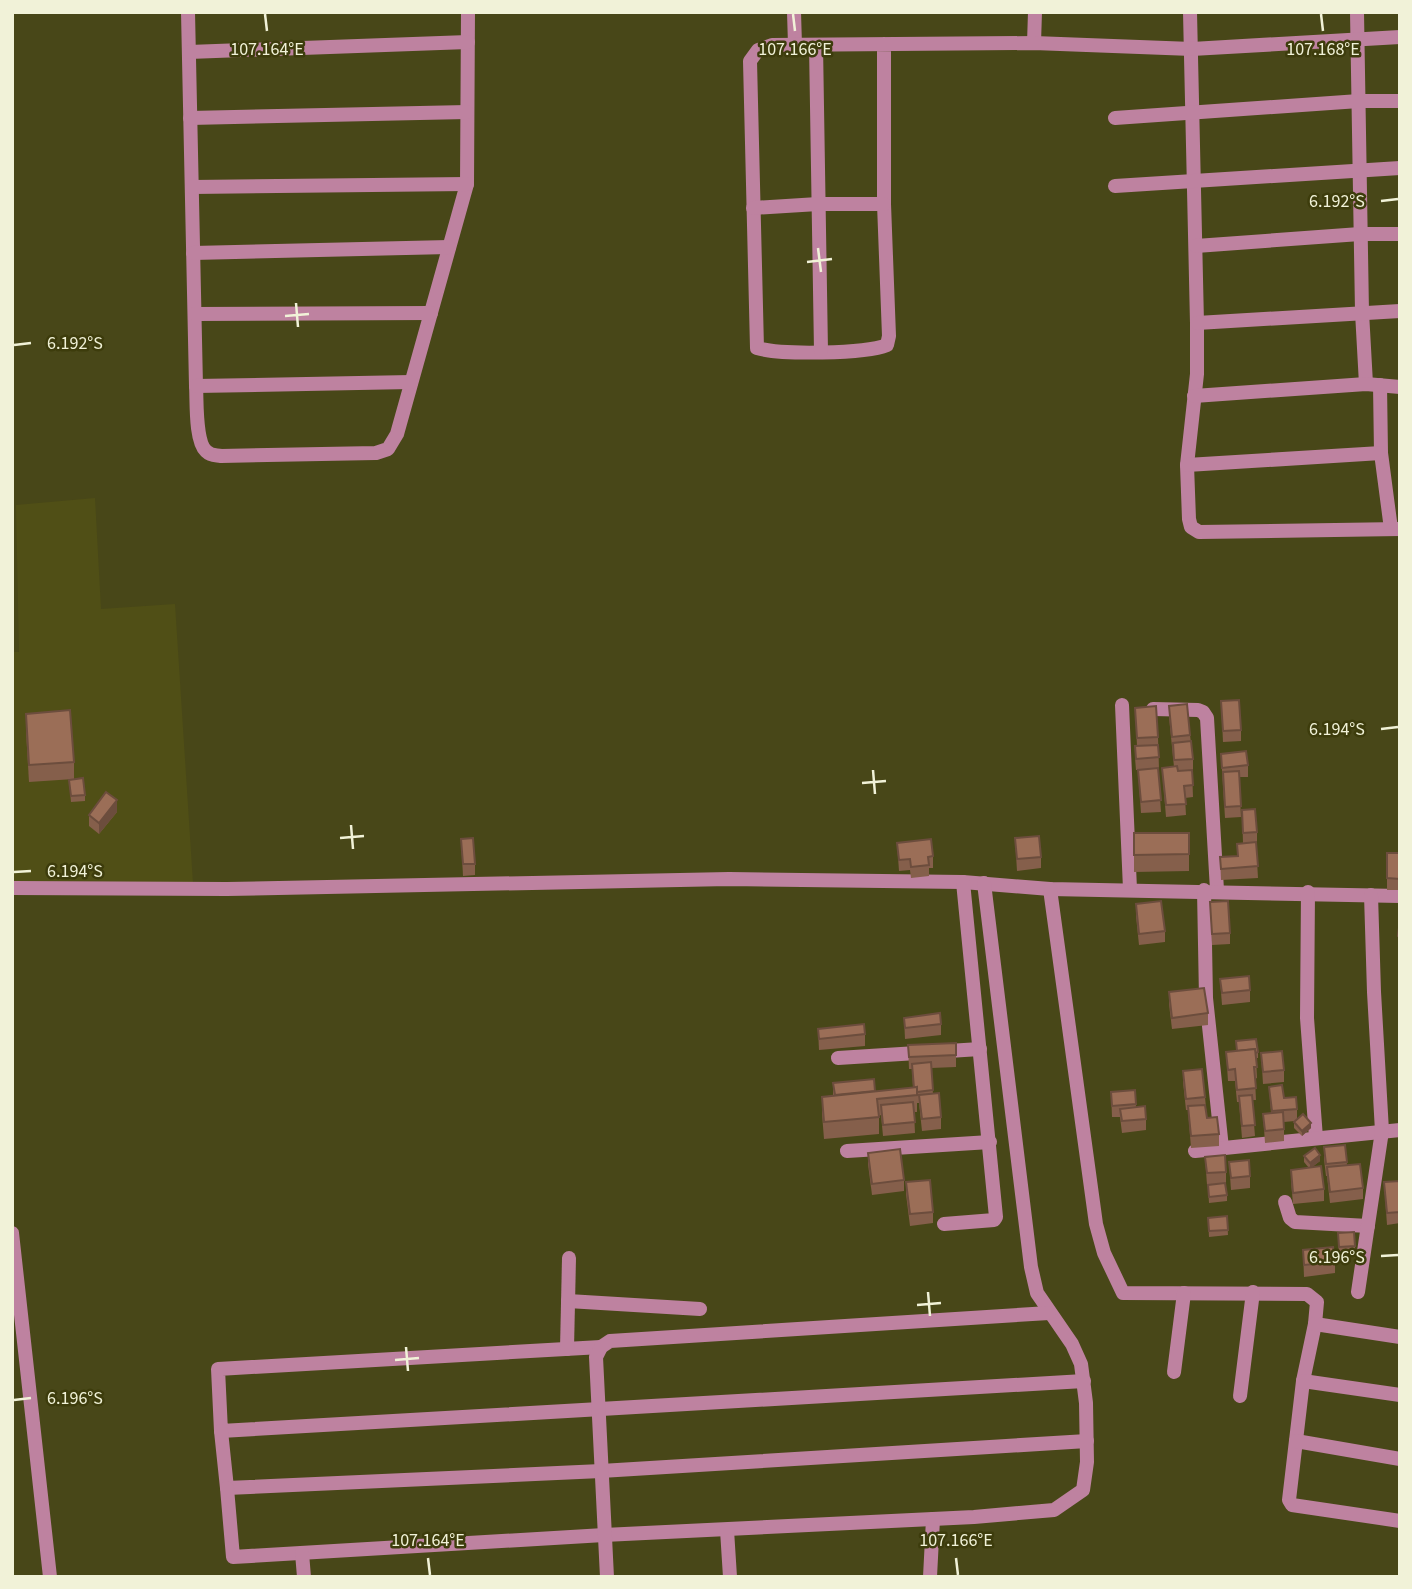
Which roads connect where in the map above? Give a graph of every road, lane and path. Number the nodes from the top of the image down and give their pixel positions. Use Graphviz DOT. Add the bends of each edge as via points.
graph roads {
  1 [pos="188,12"];
  2 [pos="468,12"];
  3 [pos="794,12"];
  4 [pos="1035,12"];
  5 [pos="1190,12"];
  6 [pos="1357,12"];
  7 [pos="1358,37"];
  8 [pos="1400,37"];
  9 [pos="467,42"];
  10 [pos="1034,43"];
  11 [pos="884,44"];
  12 [pos="795,45"];
  13 [pos="817,45"];
  14 [pos="1192,49"];
  15 [pos="189,52"];
  16 [pos="1359,101"];
  17 [pos="1400,101"];
  18 [pos="467,112"];
  19 [pos="1194,114"];
  20 [pos="190,118"];
  21 [pos="1115,118"];
  22 [pos="1400,168"];
  23 [pos="1360,169"];
  24 [pos="1195,180"];
  25 [pos="467,184"];
  26 [pos="192,187"];
  27 [pos="1115,187"];
  28 [pos="818,204"];
  29 [pos="884,204"];
  30 [pos="753,208"];
  31 [pos="1360,234"];
  32 [pos="1400,234"];
  33 [pos="1196,246"];
  34 [pos="449,247"];
  35 [pos="193,253"];
  36 [pos="1400,311"];
  37 [pos="1362,312"];
  38 [pos="430,313"];
  39 [pos="195,314"];
  40 [pos="1197,323"];
  41 [pos="821,351"];
  42 [pos="411,382"];
  43 [pos="1373,384"];
  44 [pos="196,386"];
  45 [pos="1400,387"];
  46 [pos="1194,396"];
  47 [pos="1381,453"];
  48 [pos="1187,465"];
  49 [pos="1395,529"];
  50 [pos="1122,705"];
  51 [pos="1153,709"];
  52 [pos="963,882"];
  53 [pos="984,883"];
  54 [pos="12,888"];
  55 [pos="1050,889"];
  56 [pos="1130,889"];
  57 [pos="1211,890"];
  58 [pos="1308,892"];
  59 [pos="1371,895"];
  60 [pos="1400,896"];
  61 [pos="980,1049"];
  62 [pos="838,1058"];
  63 [pos="1400,1130"];
  64 [pos="1382,1131"];
  65 [pos="1315,1138"];
  66 [pos="990,1142"];
  67 [pos="1222,1148"];
  68 [pos="848,1151"];
  69 [pos="1195,1151"];
  70 [pos="1285,1202"];
  71 [pos="944,1224"];
  72 [pos="1368,1226"];
  73 [pos="12,1233"];
  74 [pos="569,1258"];
  75 [pos="1358,1292"];
  76 [pos="1184,1293"];
  77 [pos="1253,1293"];
  78 [pos="568,1301"];
  79 [pos="700,1309"];
  80 [pos="1049,1313"];
  81 [pos="1315,1325"];
  82 [pos="1400,1336"];
  83 [pos="601,1347"];
  84 [pos="566,1349"];
  85 [pos="1174,1371"];
  86 [pos="1084,1381"];
  87 [pos="1303,1381"];
  88 [pos="1400,1395"];
  89 [pos="1240,1396"];
  90 [pos="599,1409"];
  91 [pos="221,1431"];
  92 [pos="1087,1441"];
  93 [pos="1296,1441"];
  94 [pos="1400,1459"];
  95 [pos="601,1471"];
  96 [pos="227,1488"];
  97 [pos="933,1519"];
  98 [pos="1400,1521"];
  99 [pos="727,1530"];
  100 [pos="604,1535"];
  101 [pos="302,1553"];
  102 [pos="50,1577"];
  103 [pos="304,1577"];
  104 [pos="607,1577"];
  105 [pos="730,1577"];
  106 [pos="930,1577"];
  1 -- 15 [label="street"];
  2 -- 9 [label="street"];
  3 -- 12 [label="street"];
  4 -- 10 [label="street"];
  5 -- 14 [label="street"];
  6 -- 7 [label="street"];
  7 -- 8 [label="street"];
  7 -- 14 [label="street"];
  7 -- 16 [label="street"];
  9 -- 15 [label="street"];
  9 -- 18 [label="street"];
  10 -- 11 [label="street"];
  10 -- 14 [label="street"];
  11 -- 13 [label="street"];
  11 -- 29 [label="street"];
  12 -- 13 [label="street"];
  12 -- 30 [label="street" via="772,45 758,50 750,61"];
  13 -- 28 [label="street"];
  14 -- 19 [label="street"];
  15 -- 20 [label="street"];
  16 -- 17 [label="street"];
  16 -- 19 [label="street"];
  16 -- 23 [label="street"];
  18 -- 20 [label="street"];
  18 -- 25 [label="street"];
  19 -- 21 [label="street"];
  19 -- 24 [label="street"];
  20 -- 26 [label="street"];
  22 -- 23 [label="street"];
  23 -- 24 [label="street"];
  23 -- 31 [label="street"];
  24 -- 27 [label="street"];
  24 -- 33 [label="street"];
  25 -- 26 [label="street"];
  25 -- 34 [label="street"];
  26 -- 35 [label="street"];
  28 -- 29 [label="street"];
  28 -- 30 [label="street"];
  28 -- 41 [label="street"];
  29 -- 41 [label="street" via="887,345"];
  30 -- 41 [label="street" via="757,348"];
  31 -- 32 [label="street"];
  31 -- 33 [label="street"];
  31 -- 37 [label="street"];
  33 -- 40 [label="street"];
  34 -- 35 [label="street"];
  34 -- 38 [label="street"];
  35 -- 39 [label="street"];
  36 -- 37 [label="street"];
  37 -- 40 [label="street"];
  37 -- 43 [label="street"];
  38 -- 39 [label="street"];
  38 -- 42 [label="street"];
  39 -- 44 [label="street"];
  40 -- 46 [label="street"];
  42 -- 44 [label="street"];
  42 -- 44 [label="street" via="397,434 388,449 221,456 203,449"];
  43 -- 45 [label="street"];
  43 -- 46 [label="street"];
  43 -- 47 [label="street"];
  46 -- 48 [label="street"];
  47 -- 48 [label="street"];
  47 -- 49 [label="street"];
  48 -- 49 [label="street" via="1189,519 1199,532"];
  50 -- 56 [label="street"];
  51 -- 57 [label="street" via="1198,710 1207,718"];
  52 -- 53 [label="street"];
  52 -- 54 [label="street" via="729,879 226,889"];
  52 -- 61 [label="street"];
  53 -- 55 [label="street"];
  53 -- 80 [label="street" via="1031,1267 1037,1293"];
  55 -- 56 [label="street"];
  55 -- 76 [label="street" via="1096,1224 1104,1252 1123,1293"];
  56 -- 57 [label="street"];
  57 -- 58 [label="street"];
  57 -- 67 [label="street" via="1206,998"];
  58 -- 59 [label="street"];
  58 -- 65 [label="street" via="1307,1018"];
  59 -- 60 [label="street"];
  59 -- 64 [label="street"];
  61 -- 62 [label="street"];
  61 -- 66 [label="street"];
  63 -- 64 [label="street"];
  64 -- 65 [label="street"];
  64 -- 72 [label="street"];
  65 -- 67 [label="street"];
  66 -- 68 [label="street"];
  66 -- 71 [label="street" via="996,1217"];
  67 -- 69 [label="street"];
  70 -- 72 [label="street" via="1295,1222"];
  72 -- 75 [label="street"];
  73 -- 102 [label="street"];
  74 -- 78 [label="street"];
  76 -- 77 [label="street"];
  76 -- 85 [label="street"];
  77 -- 81 [label="street" via="1307,1294 1317,1302"];
  77 -- 89 [label="street"];
  78 -- 79 [label="street"];
  78 -- 84 [label="street"];
  80 -- 83 [label="street" via="610,1341"];
  80 -- 86 [label="street" via="1072,1345"];
  81 -- 82 [label="street"];
  81 -- 87 [label="street"];
  83 -- 84 [label="street"];
  83 -- 90 [label="street" via="596,1357"];
  84 -- 91 [label="street" via="218,1369"];
  86 -- 90 [label="street"];
  86 -- 92 [label="street"];
  87 -- 88 [label="street"];
  87 -- 93 [label="street"];
  90 -- 91 [label="street"];
  90 -- 95 [label="street"];
  91 -- 96 [label="street"];
  92 -- 95 [label="street"];
  92 -- 97 [label="street" via="1083,1490 1054,1510"];
  93 -- 94 [label="street"];
  93 -- 98 [label="street" via="1288,1494 1292,1505"];
  95 -- 96 [label="street"];
  95 -- 100 [label="street"];
  96 -- 101 [label="street" via="233,1557"];
  97 -- 99 [label="street"];
  97 -- 106 [label="street"];
  99 -- 100 [label="street"];
  99 -- 105 [label="street"];
  100 -- 101 [label="street"];
  100 -- 104 [label="street"];
  101 -- 103 [label="street"];
}
